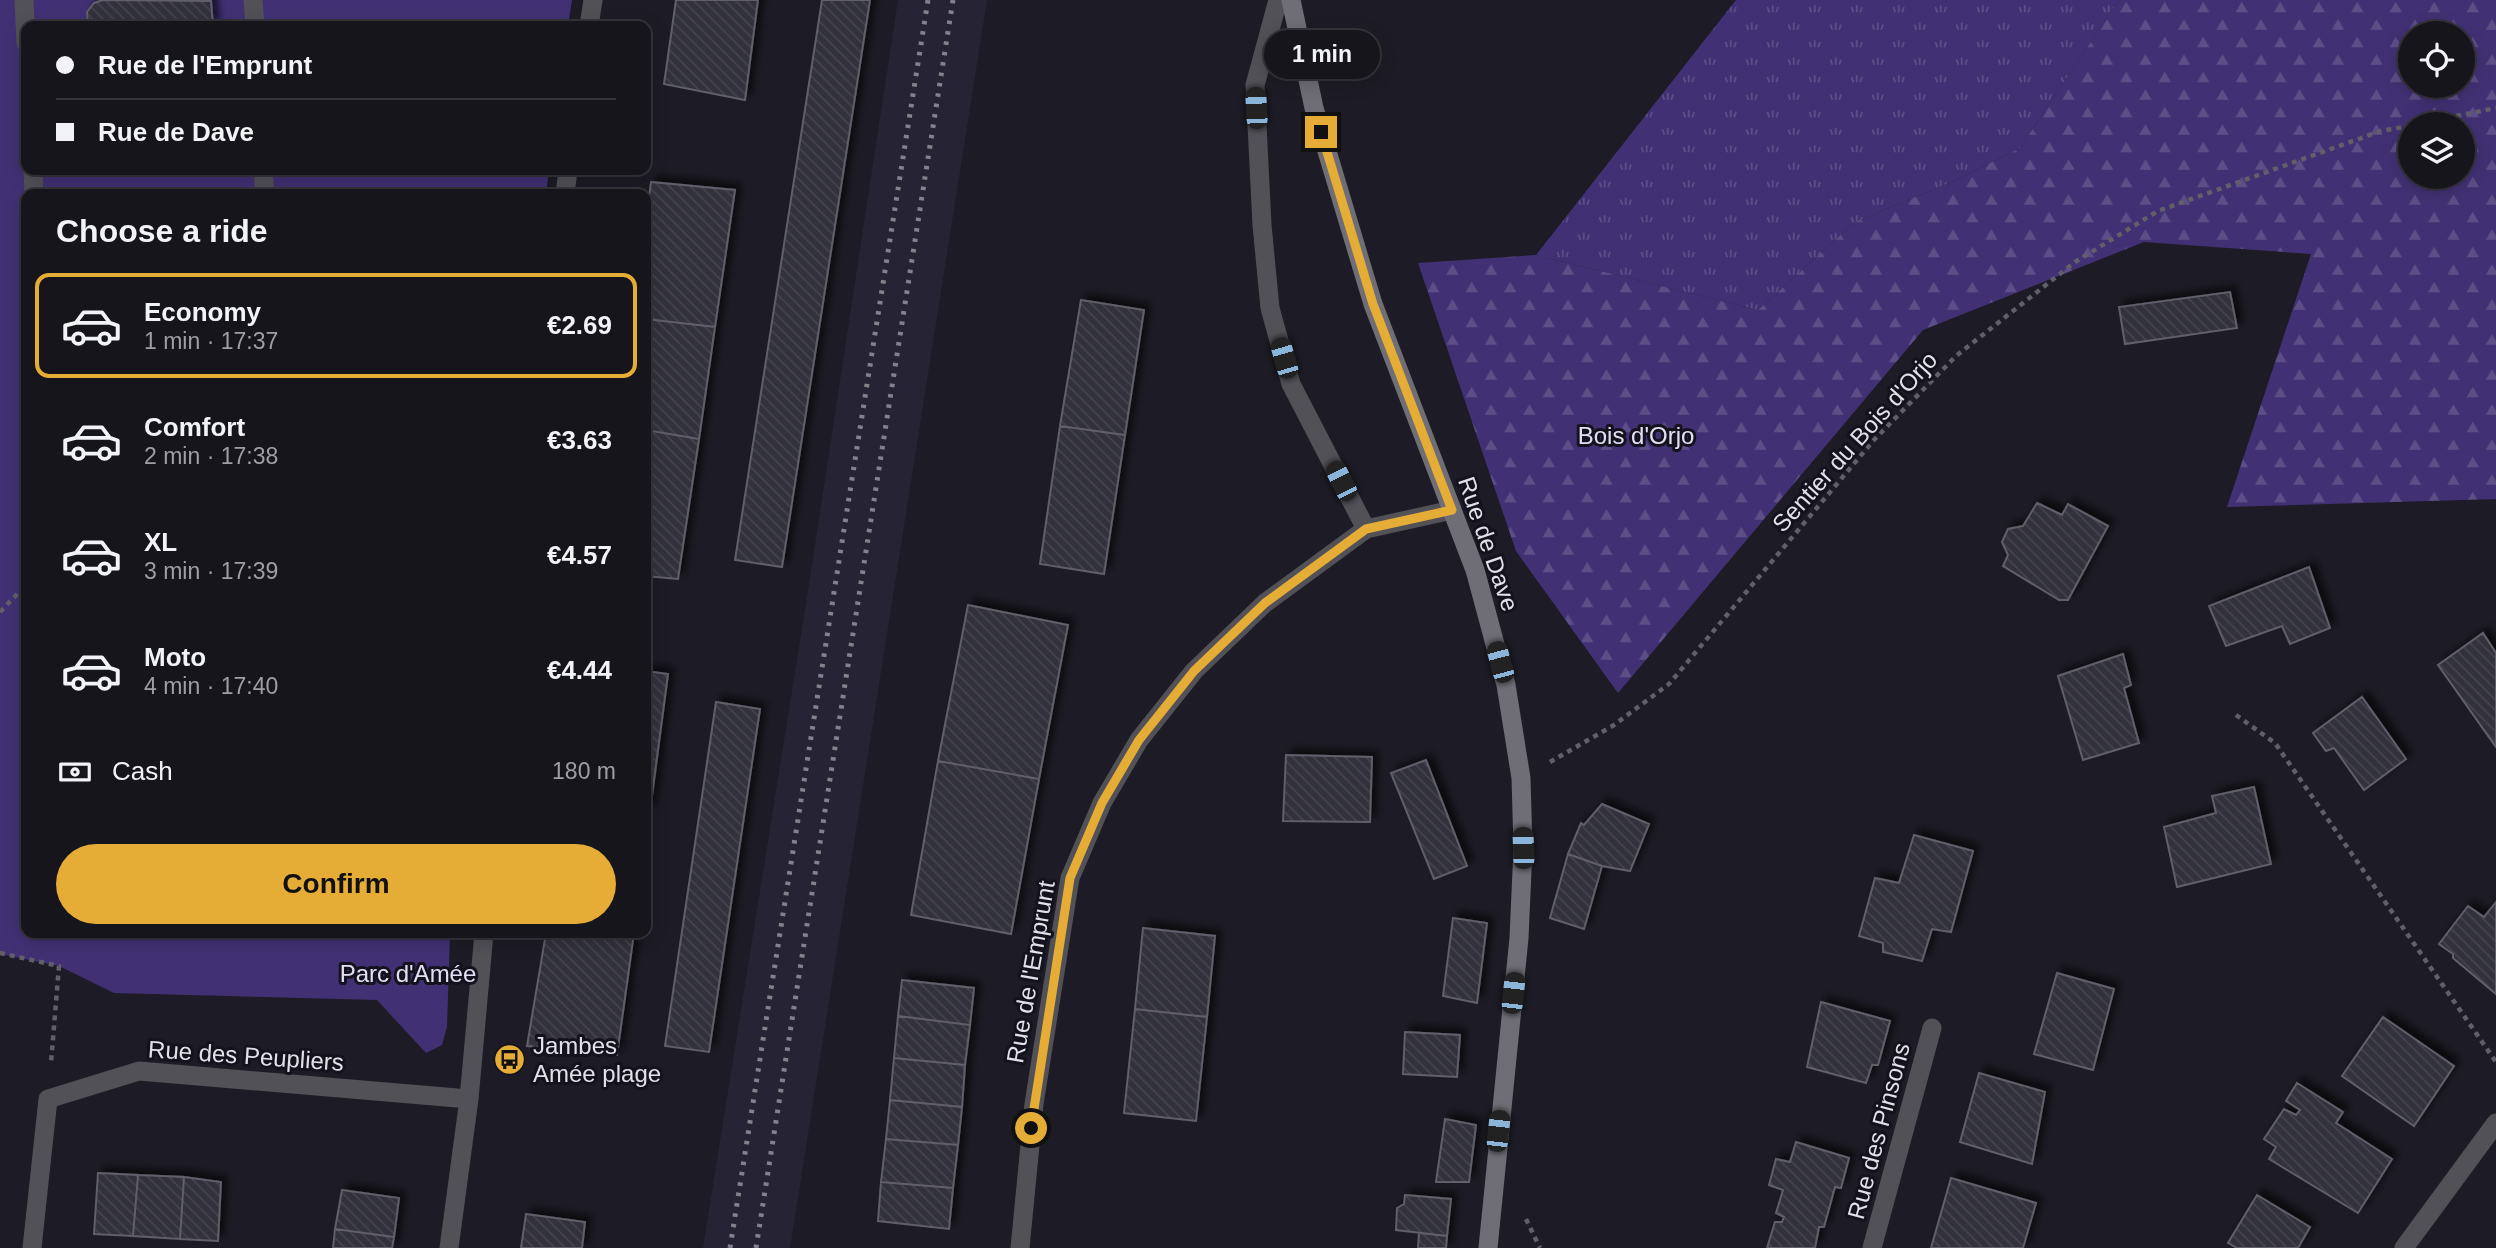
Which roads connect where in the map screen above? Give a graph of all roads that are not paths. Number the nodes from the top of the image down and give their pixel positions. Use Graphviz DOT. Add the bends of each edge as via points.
graph roads {
  1 [pos="24,0"];
  2 [pos="253,0"];
  3 [pos="593,0"];
  4 [pos="1278,0"];
  5 [pos="1291,0"];
  6 [pos="25,21"];
  7 [pos="255,21"];
  8 [pos="590,21"];
  9 [pos="1452,510"];
  10 [pos="1366,529"];
  11 [pos="484,938"];
  12 [pos="1932,1028"];
  13 [pos="469,1099"];
  14 [pos="2496,1124"];
  15 [pos="32,1248"];
  16 [pos="449,1248"];
  17 [pos="1020,1248"];
  18 [pos="1488,1248"];
  19 [pos="1872,1248"];
  20 [pos="2404,1248"];
  1 -- 6 [label="street"];
  2 -- 7 [label="street"];
  3 -- 8 [label="street"];
  4 -- 10 [label="street" via="1255,85 1270,308 1291,384"];
  5 -- 9 [label="main road, Rue de Dave" via="1314,108 1373,304"];
  9 -- 10 [label="street, Rue de l'Emprunt"];
  9 -- 18 [label="main road, Rue de Dave" via="1475,570 1506,685 1521,778 1519,937"];
  10 -- 17 [label="street, Rue de l'Emprunt" via="1265,603 1194,671 1139,740 1102,803 1070,878 1034,1104"];
  11 -- 13 [label="street"];
  12 -- 19 [label="street, Rue des Pinsons"];
  13 -- 15 [label="street, Rue des Peupliers" via="139,1071 48,1099"];
  13 -- 16 [label="street"];
  14 -- 20 [label="street"];
}
